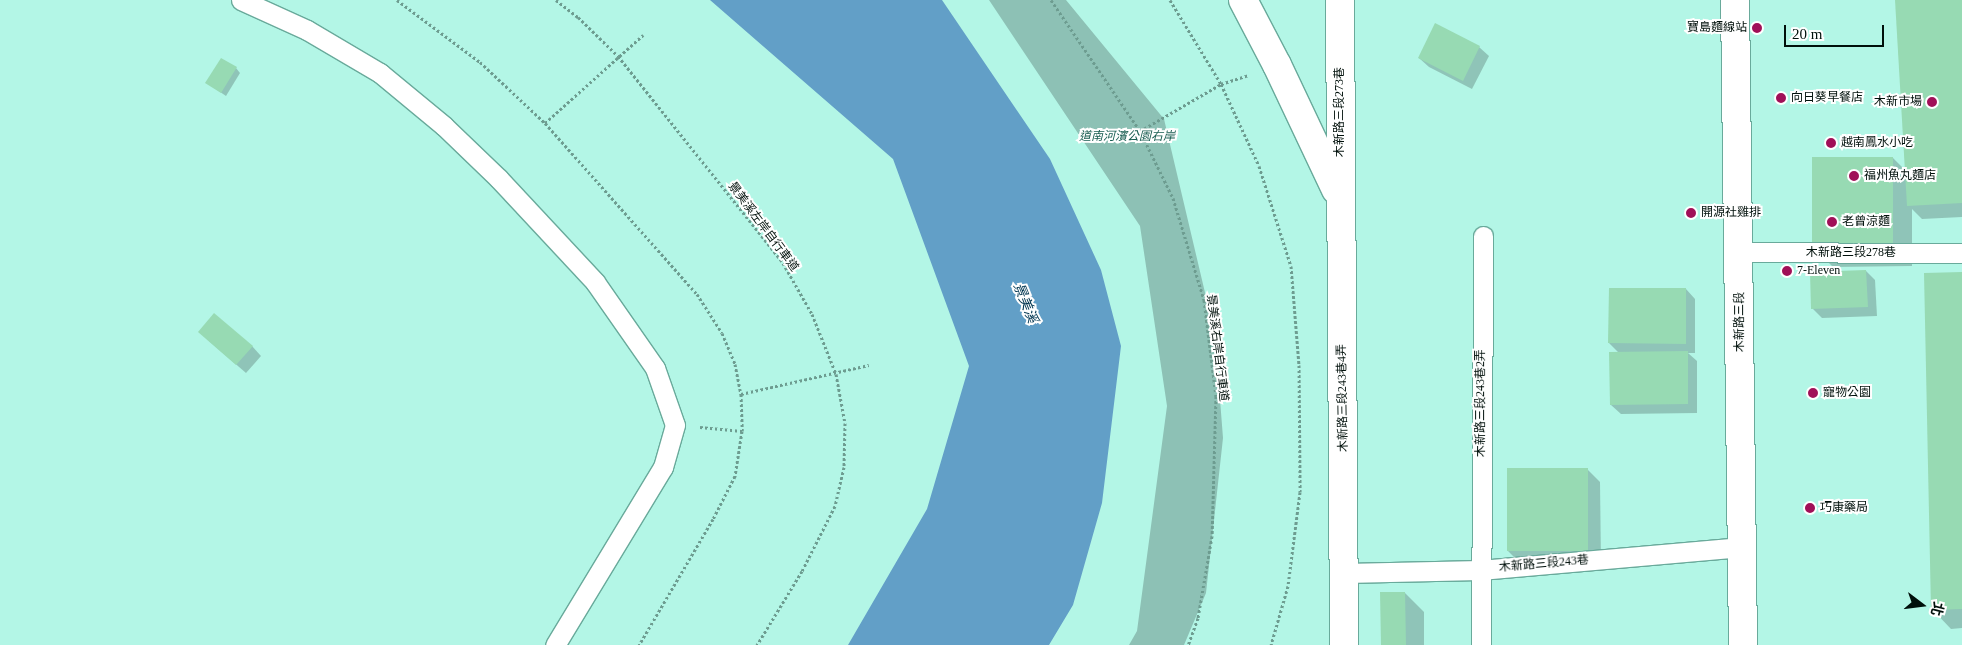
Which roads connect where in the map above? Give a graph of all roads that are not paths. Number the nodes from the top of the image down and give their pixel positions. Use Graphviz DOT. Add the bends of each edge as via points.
graph roads {
  1 [pos="241,0"];
  2 [pos="1244,0"];
  3 [pos="1340,0"];
  4 [pos="1735,0"];
  5 [pos="1340,211"];
  6 [pos="1483,236"];
  7 [pos="1740,252"];
  8 [pos="1962,253"];
  9 [pos="1742,547"];
  10 [pos="1480,570"];
  11 [pos="1345,573"];
  12 [pos="1342,599"];
  13 [pos="555,645"];
  14 [pos="1330,645"];
  15 [pos="1344,645"];
  16 [pos="1481,645"];
  17 [pos="1743,645"];
  1 -- 13 [label="lane" via="307,30 380,73 444,126 499,179 595,282 655,368 675,425 663,468"];
  2 -- 5 [label="street" via="1277,65"];
  3 -- 5 [label="street, 木新路三段273巷"];
  4 -- 7 [label="street, 木新路三段"];
  5 -- 11 [label="street, 木新路三段243巷4弄"];
  6 -- 10 [label="lane, 木新路三段243巷2弄"];
  7 -- 8 [label="lane, 木新路三段278巷"];
  7 -- 9 [label="street, 木新路三段"];
  9 -- 10 [label="lane, 木新路三段243巷"];
  9 -- 17 [label="street, 木新路三段"];
  10 -- 11 [label="lane, 木新路三段243巷"];
  10 -- 16 [label="lane, 木新路三段243巷2弄"];
  11 -- 12 [label="street, 木新路三段243巷4弄"];
  12 -- 14 [label="street"];
  12 -- 15 [label="street"];
}
